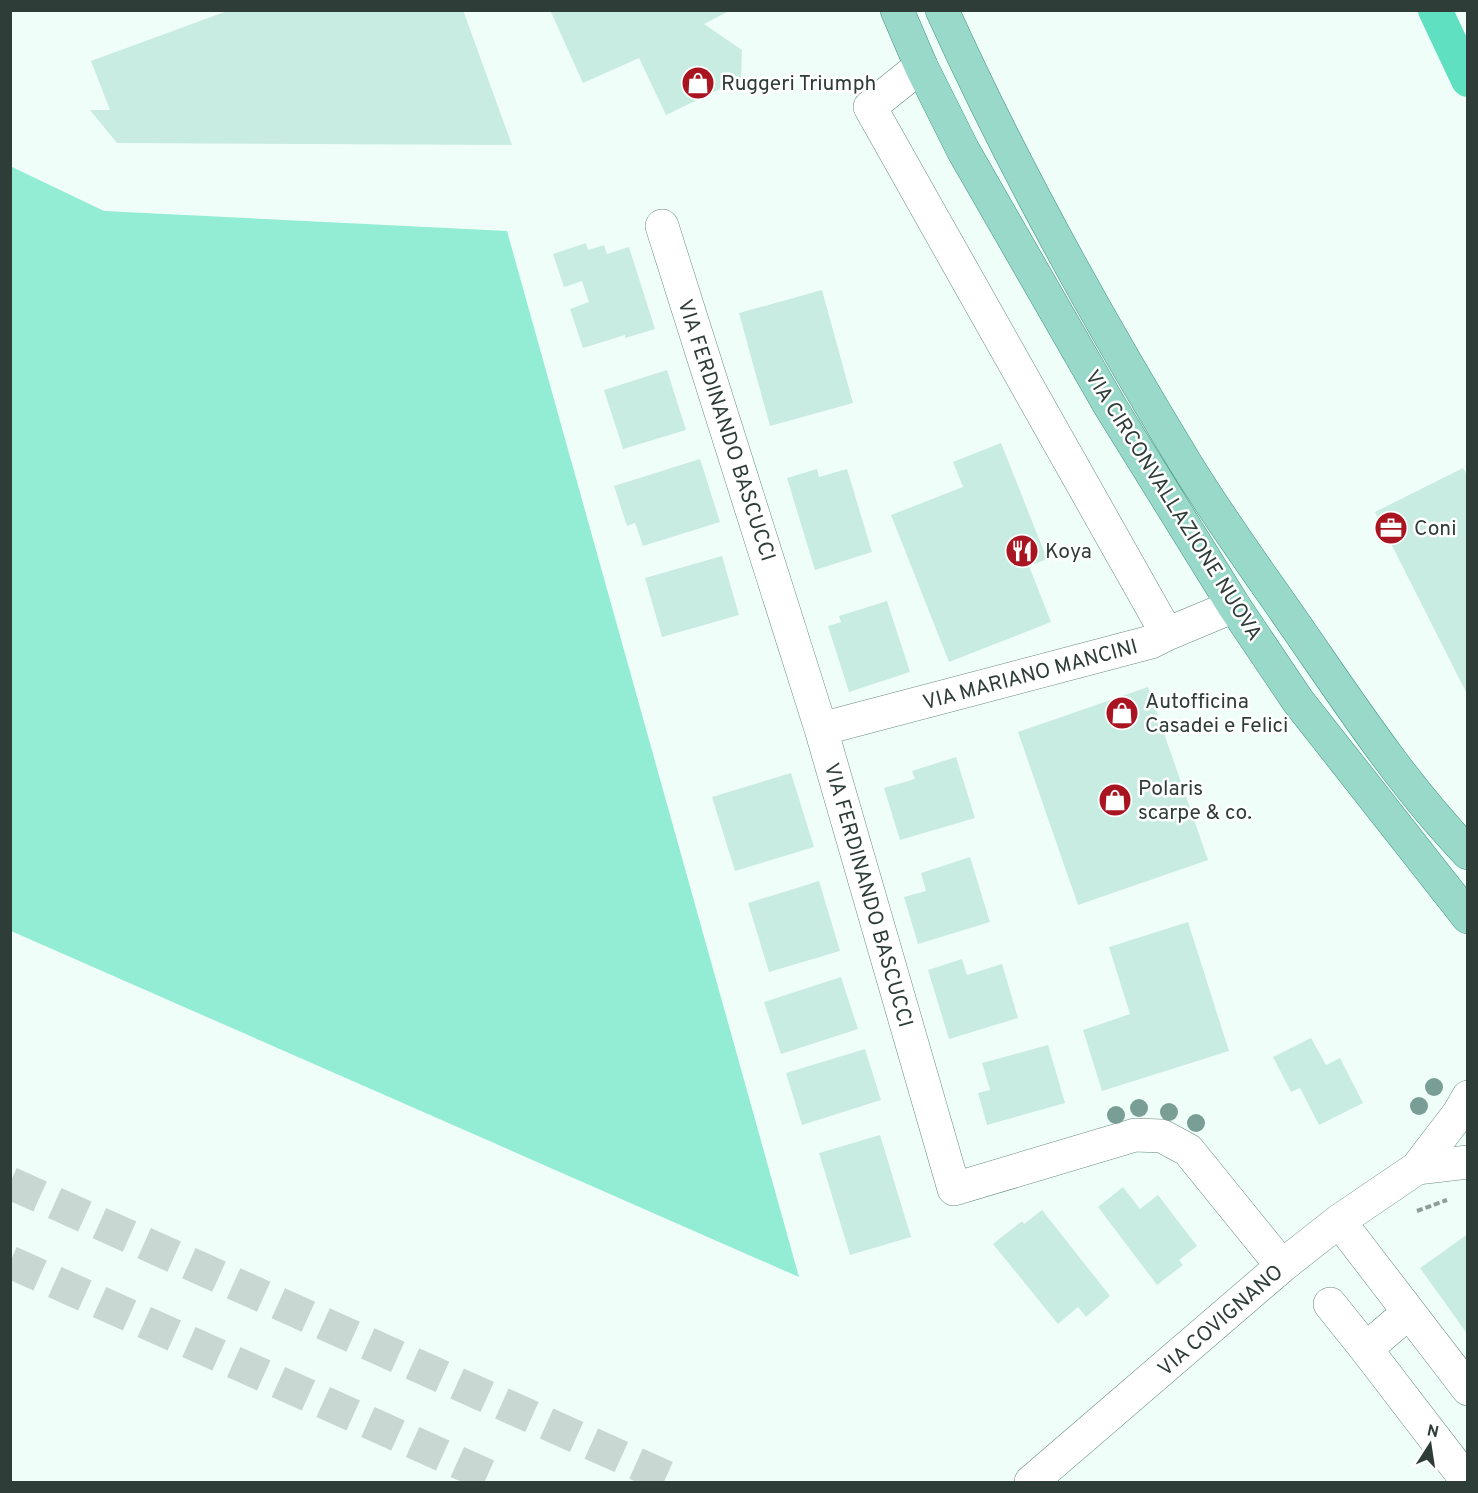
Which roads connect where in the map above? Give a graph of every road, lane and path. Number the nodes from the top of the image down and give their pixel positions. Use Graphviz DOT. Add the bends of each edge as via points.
graph roads {
  1 [pos="897,10"];
  2 [pos="942,10"];
  3 [pos="921,66"];
  4 [pos="662,226"];
  5 [pos="1234,606"];
  6 [pos="1167,634"];
  7 [pos="821,729"];
  8 [pos="1467,853"];
  9 [pos="1467,917"];
  10 [pos="1467,1097"];
  11 [pos="1467,1162"];
  12 [pos="1417,1168"];
  13 [pos="1339,1221"];
  14 [pos="1282,1266"];
  15 [pos="1330,1304"];
  16 [pos="1409,1312"];
  17 [pos="1366,1349"];
  18 [pos="1467,1389"];
  19 [pos="1031,1482"];
  20 [pos="1467,1482"];
  1 -- 3 [label="main road, VIA CIRCONVALLAZIONE NUOVA"];
  2 -- 8 [label="main road, VIA CIRCONVALLAZIONE NUOVA" via="977,88 1090,303 1187,466 1375,740"];
  3 -- 5 [label="main road, VIA CIRCONVALLAZIONE NUOVA" via="963,150 1110,406"];
  3 -- 6 [label="street" via="870,107"];
  4 -- 7 [label="street, VIA FERDINANDO BASCUCCI"];
  5 -- 6 [label="street, VIA MARIANO MANCINI"];
  5 -- 9 [label="main road, VIA CIRCONVALLAZIONE NUOVA" via="1298,701"];
  6 -- 7 [label="street, VIA MARIANO MANCINI" via="1151,642"];
  7 -- 14 [label="street, VIA FERDINANDO BASCUCCI" via="954,1189 1135,1135 1162,1136 1188,1150"];
  10 -- 12 [label="street, VIA COVIGNANO"];
  11 -- 12 [label="street, VIA COVIGNANO"];
  12 -- 13 [label="street, VIA COVIGNANO"];
  13 -- 14 [label="street, VIA COVIGNANO"];
  13 -- 16 [label="street"];
  14 -- 19 [label="street, VIA COVIGNANO"];
  15 -- 17 [label="street"];
  16 -- 17 [label="street"];
  16 -- 18 [label="street"];
  17 -- 20 [label="street"];
}
